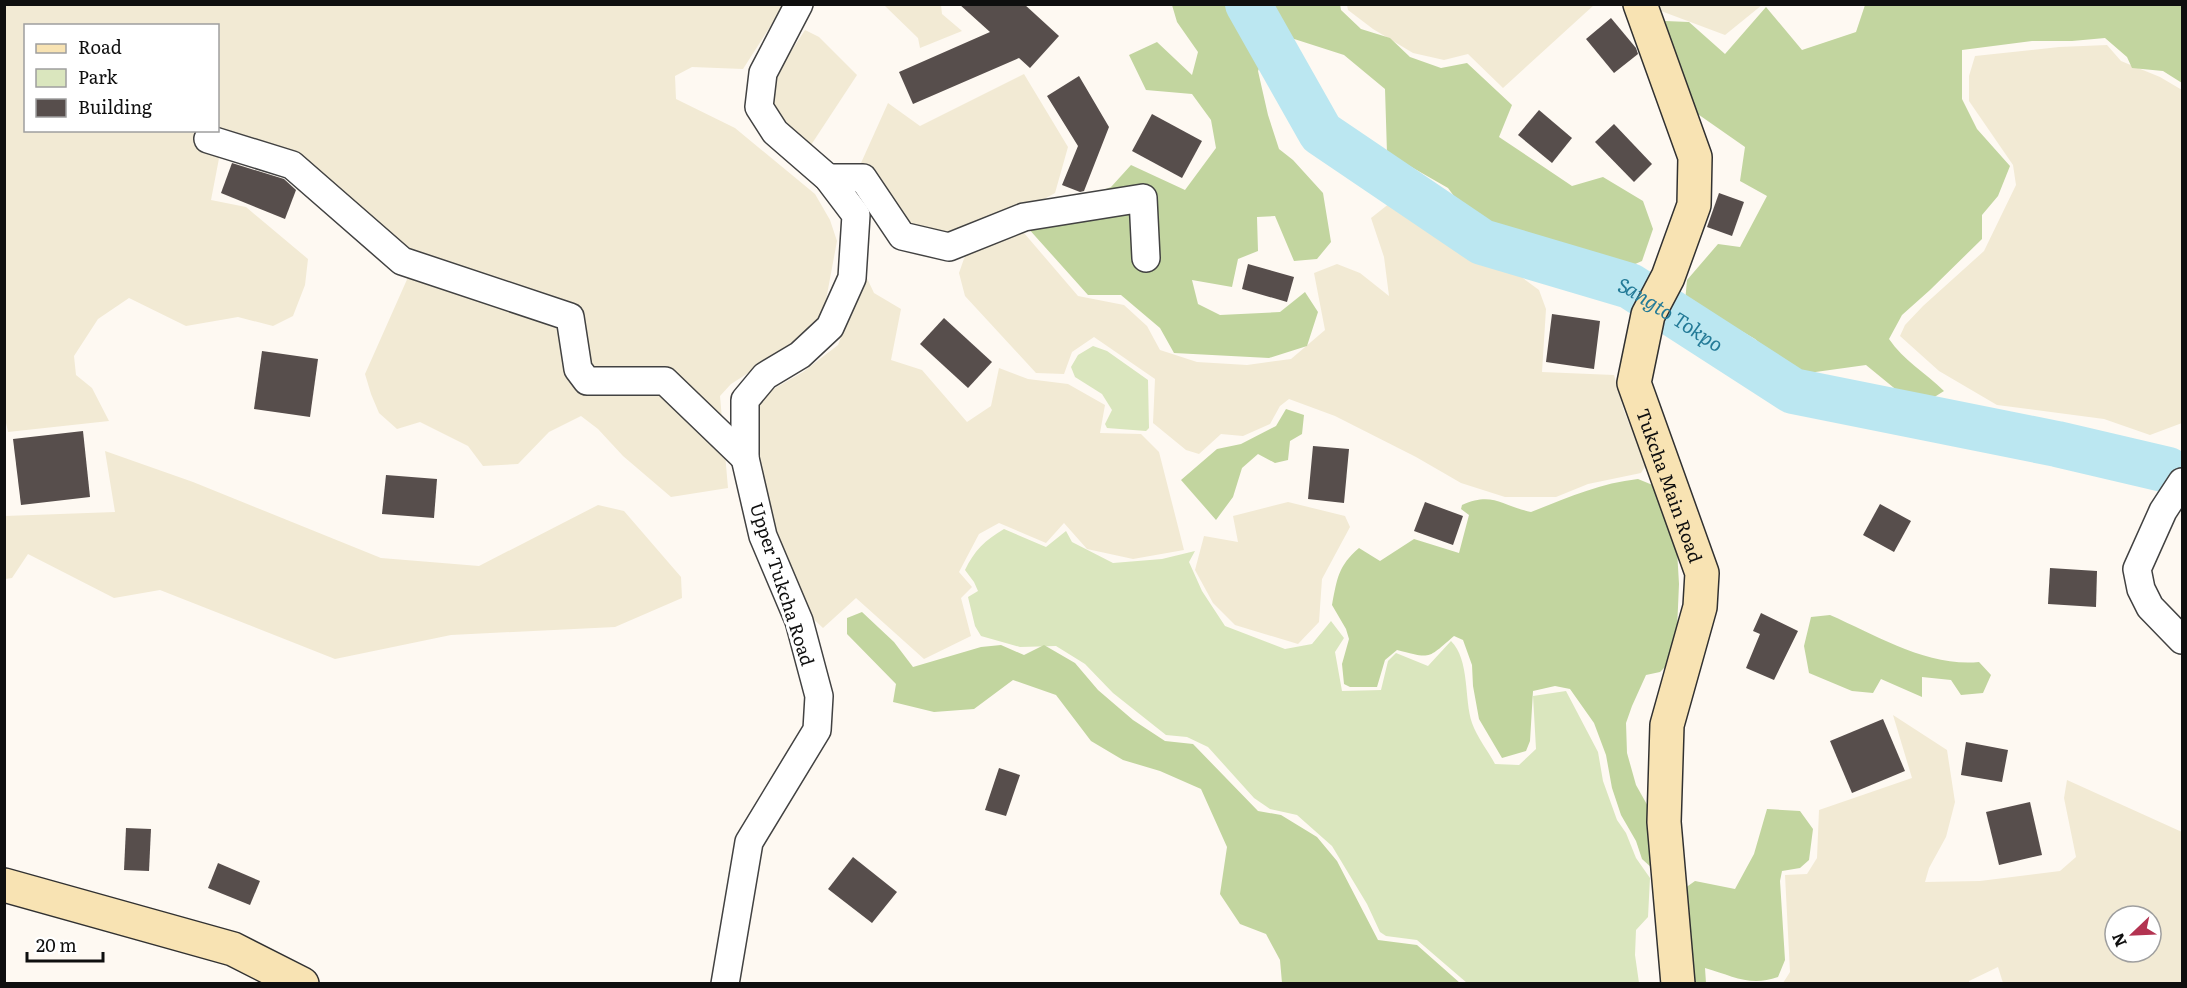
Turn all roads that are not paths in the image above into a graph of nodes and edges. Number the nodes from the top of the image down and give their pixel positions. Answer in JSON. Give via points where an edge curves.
{"nodes":[{"id":1,"x":799,"y":4,"type":"edge"},
{"id":2,"x":1640,"y":4,"type":"edge"},
{"id":3,"x":208,"y":139,"type":"dead end"},
{"id":4,"x":828,"y":178,"type":"junction"},
{"id":5,"x":1146,"y":258,"type":"dead end"},
{"id":6,"x":745,"y":458,"type":"junction"},
{"id":7,"x":2182,"y":482,"type":"edge"},
{"id":8,"x":2182,"y":640,"type":"edge"},
{"id":9,"x":4,"y":885,"type":"edge"},
{"id":10,"x":302,"y":984,"type":"edge"},
{"id":11,"x":725,"y":984,"type":"edge"},
{"id":12,"x":1678,"y":984,"type":"edge"}],
"edges":[{"from":1,"to":4,"type":"street","name":"Upper Tukcha Road","via":[[763,73],[759,107],[775,132]]},
{"from":2,"to":12,"type":"street","name":"Tukcha Main Road","via":[[1695,157],[1694,205],[1668,276],[1648,315],[1634,382],[1702,573],[1700,607],[1667,725],[1664,822]]},
{"from":3,"to":6,"type":"street","via":[[292,165],[402,261],[570,317],[578,369],[587,381],[665,381]]},
{"from":4,"to":5,"type":"street","via":[[863,178],[902,236],[949,246],[1024,217],[1143,198]]},
{"from":4,"to":6,"type":"street","name":"Upper Tukcha Road","via":[[856,215],[852,278],[831,327],[800,355],[765,376],[745,400]]},
{"from":6,"to":11,"type":"street","name":"Upper Tukcha Road","via":[[763,536],[799,621],[819,696],[817,730],[750,842]]},
{"from":7,"to":8,"type":"street","via":[[2163,511],[2137,568],[2150,607]]},
{"from":9,"to":10,"type":"street","via":[[233,949]]}]}
